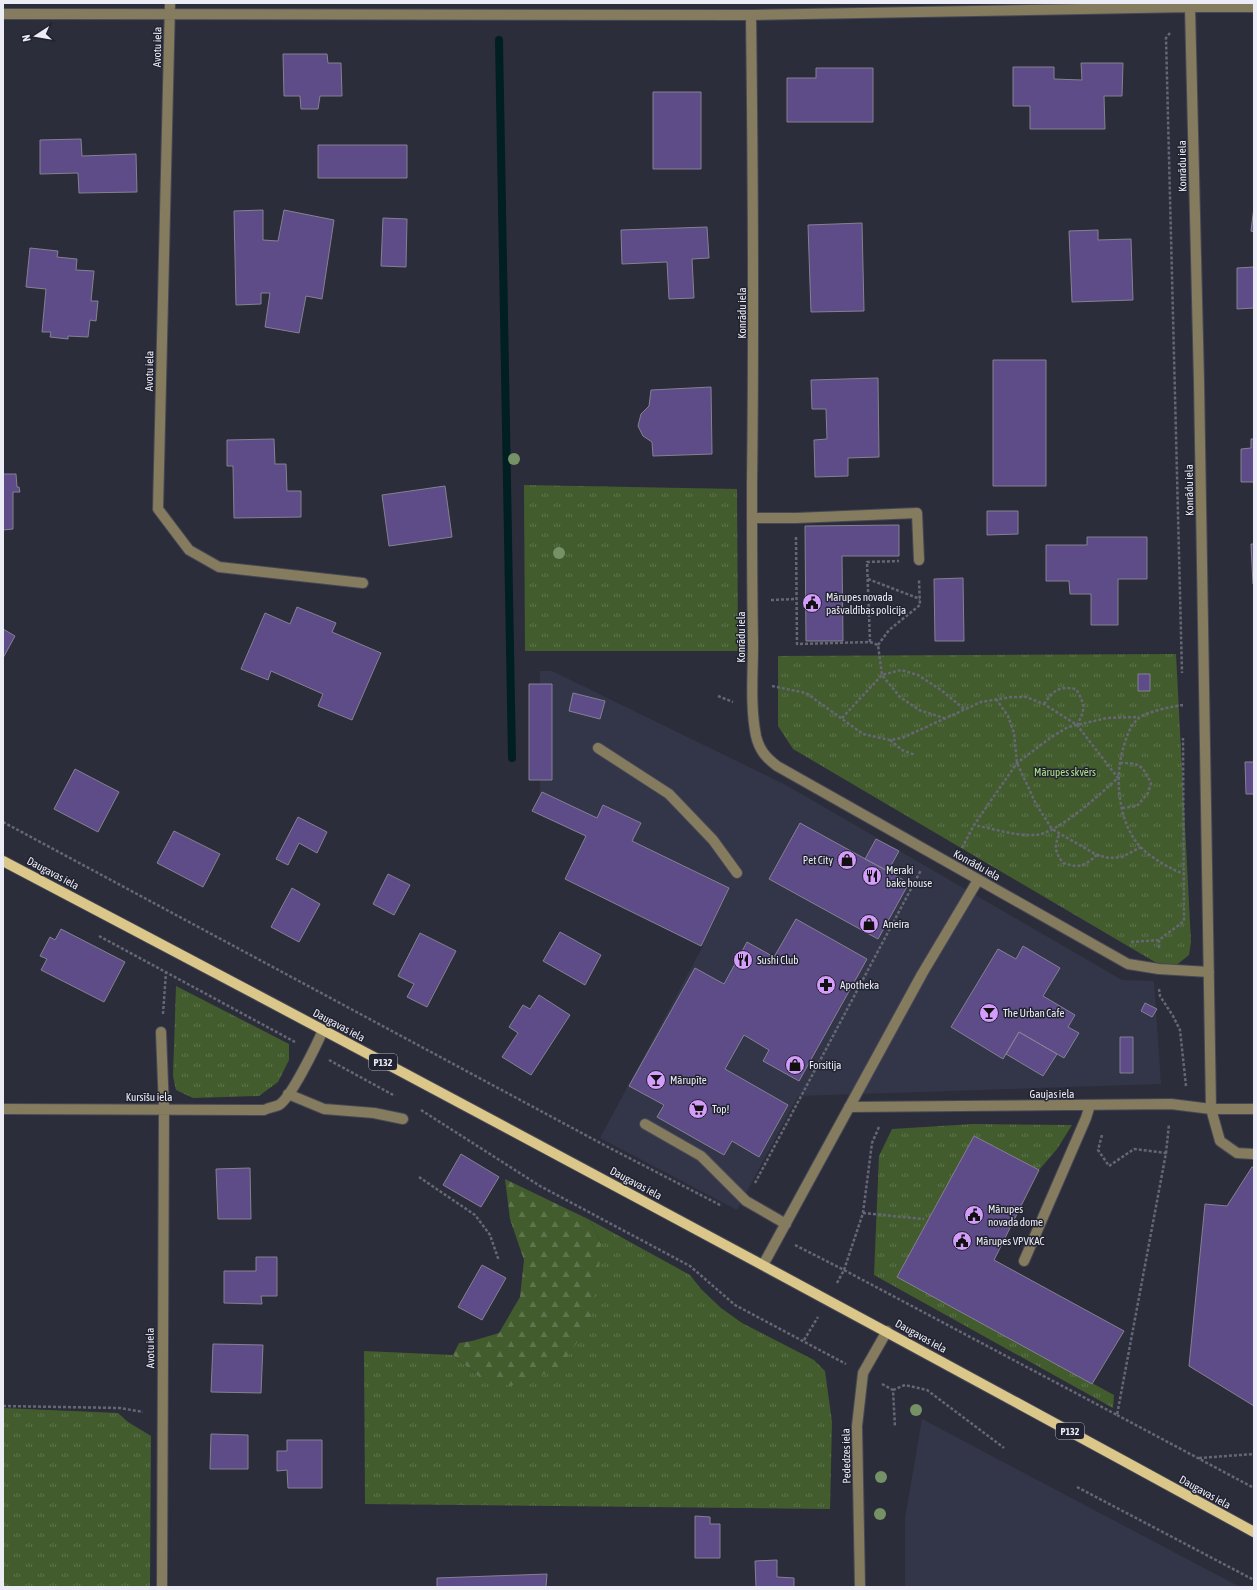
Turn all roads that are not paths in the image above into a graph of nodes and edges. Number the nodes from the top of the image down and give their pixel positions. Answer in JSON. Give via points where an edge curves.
{"nodes":[{"id":1,"x":170,"y":3,"type":"edge"},
{"id":2,"x":1190,"y":7,"type":"junction"},
{"id":3,"x":1254,"y":7,"type":"edge"},
{"id":4,"x":3,"y":14,"type":"edge"},
{"id":5,"x":170,"y":14,"type":"junction"},
{"id":6,"x":751,"y":15,"type":"junction"},
{"id":7,"x":752,"y":518,"type":"junction"},
{"id":8,"x":919,"y":560,"type":"road end"},
{"id":9,"x":363,"y":583,"type":"dead end"},
{"id":10,"x":598,"y":748,"type":"dead end"},
{"id":11,"x":3,"y":861,"type":"edge"},
{"id":12,"x":737,"y":873,"type":"dead end"},
{"id":13,"x":978,"y":880,"type":"junction"},
{"id":14,"x":1210,"y":972,"type":"junction"},
{"id":15,"x":323,"y":1030,"type":"junction"},
{"id":16,"x":161,"y":1032,"type":"road end"},
{"id":17,"x":288,"y":1094,"type":"junction"},
{"id":18,"x":1090,"y":1106,"type":"junction"},
{"id":19,"x":849,"y":1107,"type":"junction"},
{"id":20,"x":3,"y":1109,"type":"edge"},
{"id":21,"x":164,"y":1109,"type":"junction"},
{"id":22,"x":1211,"y":1109,"type":"junction"},
{"id":23,"x":1254,"y":1109,"type":"edge"},
{"id":24,"x":403,"y":1119,"type":"dead end"},
{"id":25,"x":645,"y":1124,"type":"dead end"},
{"id":26,"x":1254,"y":1154,"type":"edge"},
{"id":27,"x":786,"y":1224,"type":"junction"},
{"id":28,"x":1024,"y":1261,"type":"dead end"},
{"id":29,"x":763,"y":1265,"type":"junction"},
{"id":30,"x":887,"y":1331,"type":"junction"},
{"id":31,"x":1254,"y":1532,"type":"edge"},
{"id":32,"x":162,"y":1587,"type":"edge"},
{"id":33,"x":860,"y":1587,"type":"edge"}],
"edges":[{"from":1,"to":5,"type":"street","name":"Avotu iela"},
{"from":2,"to":3,"type":"street"},
{"from":2,"to":6,"type":"street"},
{"from":2,"to":14,"type":"street","name":"Konrādu iela"},
{"from":4,"to":5,"type":"street"},
{"from":5,"to":6,"type":"street"},
{"from":5,"to":9,"type":"street","name":"Avotu iela","via":[[158,509],[189,550],[219,566]]},
{"from":6,"to":7,"type":"street","name":"Konrādu iela","via":[[754,289]]},
{"from":7,"to":8,"type":"street","via":[[918,513]]},
{"from":7,"to":13,"type":"street","name":"Konrādu iela","via":[[754,718],[760,749],[777,766]]},
{"from":10,"to":12,"type":"street","via":[[669,794],[713,840]]},
{"from":11,"to":15,"type":"main road","name":"Daugavas iela","number":"P132"},
{"from":13,"to":14,"type":"street","name":"Konrādu iela","via":[[1128,964]]},
{"from":13,"to":19,"type":"street","via":[[922,974]]},
{"from":14,"to":22,"type":"street","name":"Konrādu iela"},
{"from":15,"to":17,"type":"street","name":"Kursīšu iela"},
{"from":15,"to":29,"type":"main road","name":"Daugavas iela","number":"P132"},
{"from":16,"to":21,"type":"street","name":"Avotu iela"},
{"from":17,"to":21,"type":"street","name":"Kursīšu iela","via":[[280,1104],[264,1110]]},
{"from":17,"to":24,"type":"street","via":[[324,1109],[374,1113]]},
{"from":18,"to":19,"type":"street","name":"Gaujas iela"},
{"from":18,"to":22,"type":"street","name":"Gaujas iela","via":[[1171,1104]]},
{"from":18,"to":28,"type":"street"},
{"from":19,"to":27,"type":"street"},
{"from":20,"to":21,"type":"street","name":"Kursīšu iela"},
{"from":21,"to":32,"type":"street","name":"Avotu iela"},
{"from":22,"to":23,"type":"street","name":"Gaujas iela"},
{"from":22,"to":26,"type":"street","name":"Konrādu iela","via":[[1220,1141],[1237,1153]]},
{"from":25,"to":27,"type":"street","via":[[701,1156],[746,1201]]},
{"from":27,"to":29,"type":"street"},
{"from":29,"to":30,"type":"main road","name":"Daugavas iela","number":"P132"},
{"from":30,"to":31,"type":"main road","name":"Daugavas iela","number":"P132"},
{"from":30,"to":33,"type":"street","name":"Pededzes iela","via":[[863,1373],[857,1426]]}]}
